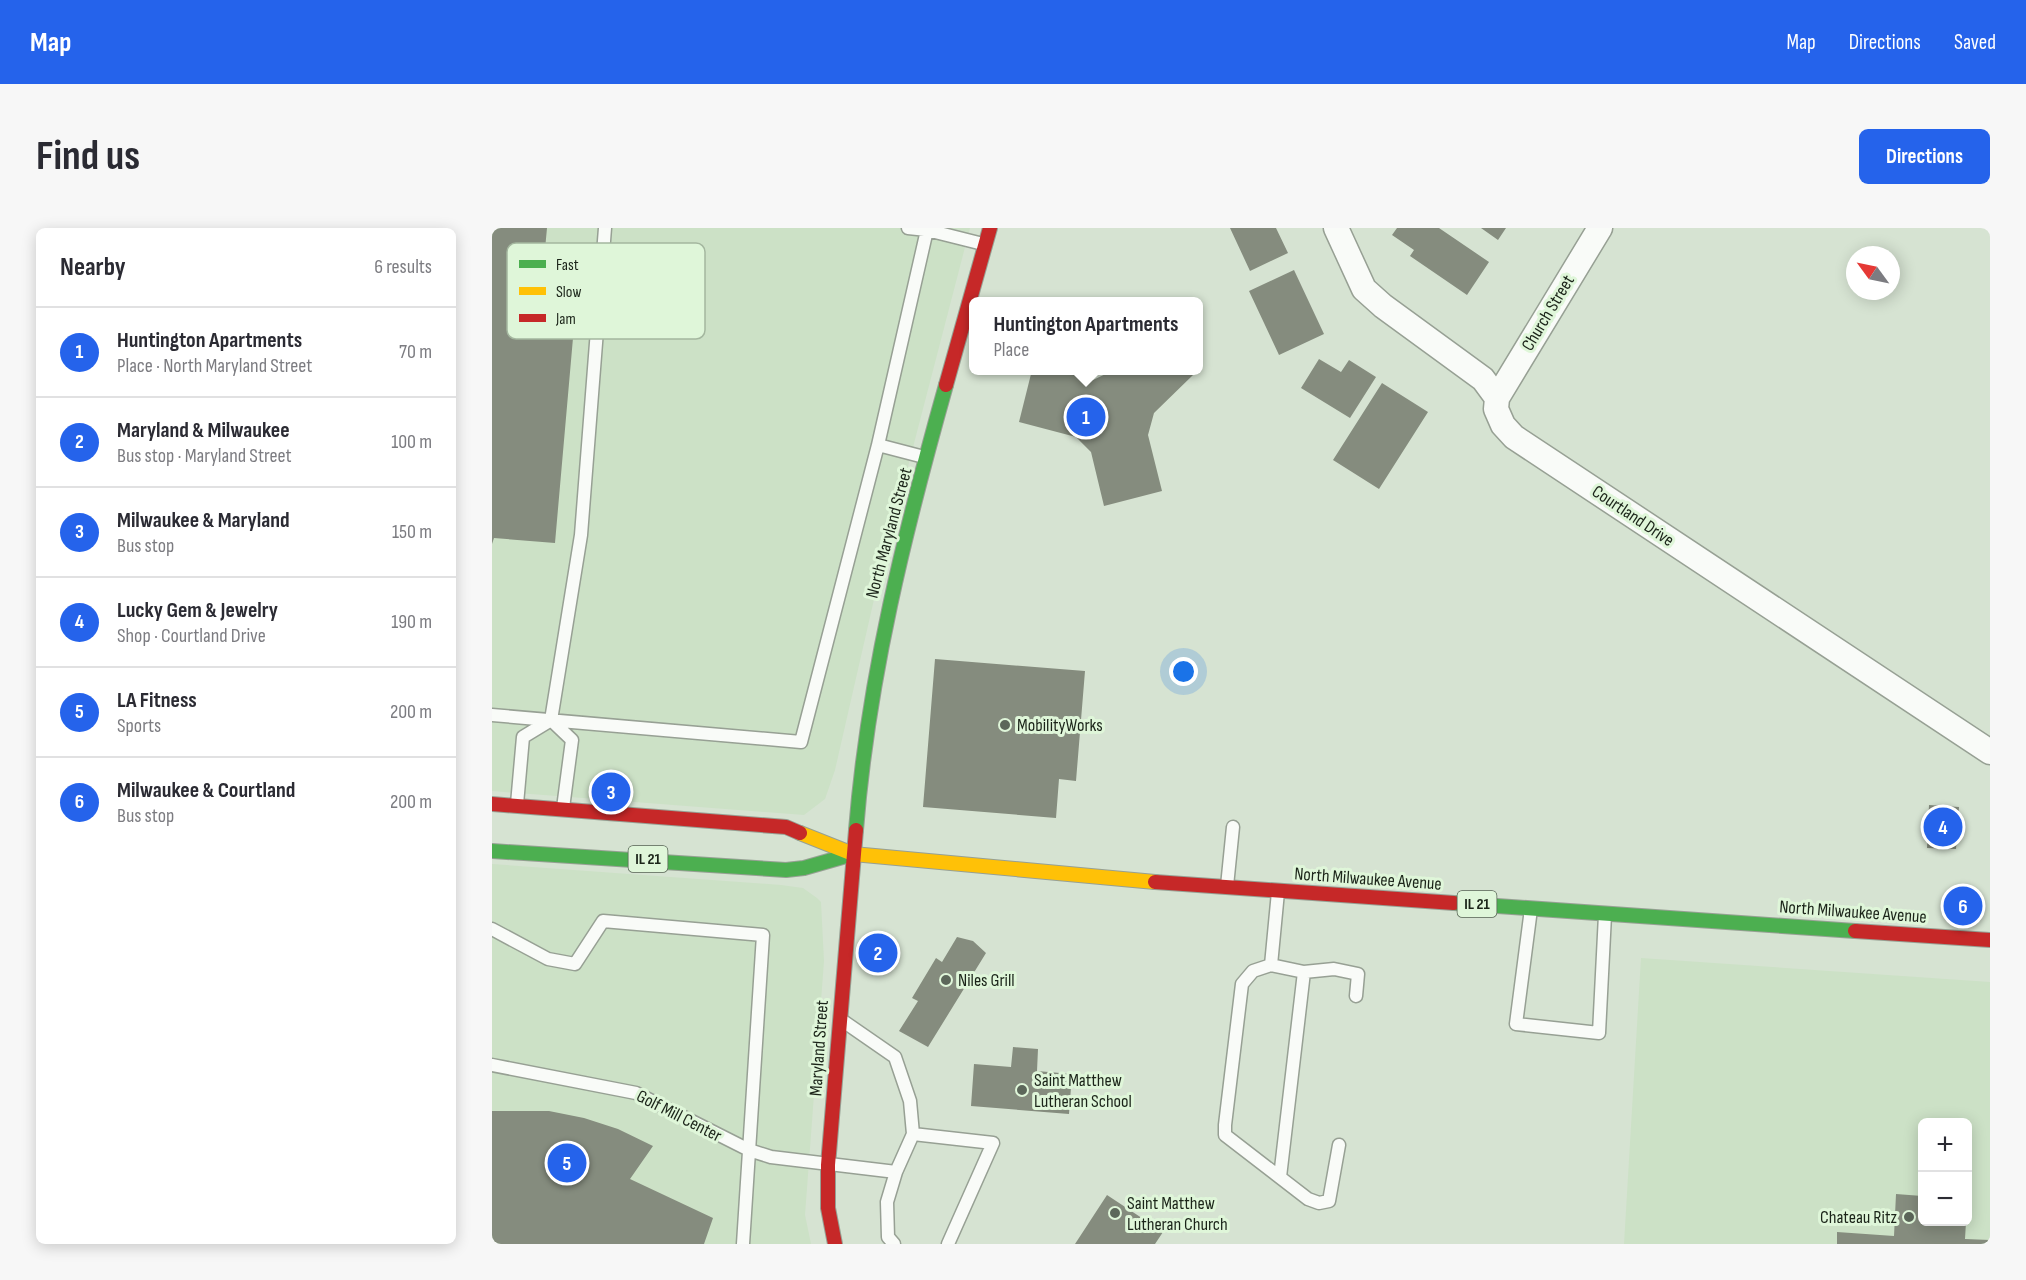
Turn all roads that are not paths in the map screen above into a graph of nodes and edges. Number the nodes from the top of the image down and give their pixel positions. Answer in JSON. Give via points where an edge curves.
{"nodes":[{"id":1,"x":605,"y":228,"type":"edge"},
{"id":2,"x":908,"y":228,"type":"edge"},
{"id":3,"x":990,"y":228,"type":"edge"},
{"id":4,"x":1335,"y":228,"type":"edge"},
{"id":5,"x":1600,"y":228,"type":"edge"},
{"id":6,"x":927,"y":230,"type":"edge"},
{"id":7,"x":604,"y":243,"type":"edge"},
{"id":8,"x":985,"y":245,"type":"junction"},
{"id":9,"x":971,"y":297,"type":"edge"},
{"id":10,"x":969,"y":304,"type":"edge"},
{"id":11,"x":596,"y":339,"type":"edge"},
{"id":12,"x":1497,"y":398,"type":"junction"},
{"id":13,"x":878,"y":445,"type":"junction"},
{"id":14,"x":927,"y":458,"type":"junction"},
{"id":15,"x":492,"y":715,"type":"edge"},
{"id":16,"x":551,"y":720,"type":"junction"},
{"id":17,"x":1988,"y":747,"type":"edge"},
{"id":18,"x":492,"y":804,"type":"edge"},
{"id":19,"x":517,"y":806,"type":"junction"},
{"id":20,"x":563,"y":809,"type":"junction"},
{"id":21,"x":1233,"y":827,"type":"dead end"},
{"id":22,"x":492,"y":851,"type":"edge"},
{"id":23,"x":853,"y":854,"type":"junction"},
{"id":24,"x":1227,"y":887,"type":"junction"},
{"id":25,"x":1278,"y":890,"type":"junction"},
{"id":26,"x":1531,"y":908,"type":"junction"},
{"id":27,"x":1605,"y":913,"type":"junction"},
{"id":28,"x":492,"y":929,"type":"edge"},
{"id":29,"x":1990,"y":939,"type":"edge"},
{"id":30,"x":1271,"y":965,"type":"junction"},
{"id":31,"x":1304,"y":972,"type":"junction"},
{"id":32,"x":1356,"y":996,"type":"dead end"},
{"id":33,"x":840,"y":1019,"type":"junction"},
{"id":34,"x":492,"y":1065,"type":"edge"},
{"id":35,"x":913,"y":1134,"type":"junction"},
{"id":36,"x":1339,"y":1145,"type":"dead end"},
{"id":37,"x":749,"y":1150,"type":"junction"},
{"id":38,"x":828,"y":1165,"type":"junction"},
{"id":39,"x":897,"y":1172,"type":"junction"},
{"id":40,"x":1280,"y":1177,"type":"junction"},
{"id":41,"x":742,"y":1244,"type":"edge"},
{"id":42,"x":835,"y":1244,"type":"edge"},
{"id":43,"x":894,"y":1244,"type":"edge"},
{"id":44,"x":948,"y":1244,"type":"edge"}],
"edges":[{"from":1,"to":7,"type":"lane"},
{"from":2,"to":6,"type":"lane"},
{"from":3,"to":8,"type":"main road","name":"North Maryland Street"},
{"from":4,"to":12,"type":"street","name":"Courtland Drive","via":[[1364,289],[1484,379]]},
{"from":5,"to":12,"type":"street","name":"Church Street"},
{"from":6,"to":8,"type":"lane"},
{"from":6,"to":13,"type":"lane"},
{"from":8,"to":9,"type":"main road","name":"North Maryland Street"},
{"from":10,"to":14,"type":"main road","name":"North Maryland Street"},
{"from":11,"to":16,"type":"lane","via":[[581,535]]},
{"from":12,"to":17,"type":"street","name":"Courtland Drive","via":[[1496,409],[1514,437]]},
{"from":13,"to":14,"type":"lane"},
{"from":13,"to":16,"type":"lane","via":[[801,742]]},
{"from":14,"to":23,"type":"main road","name":"North Maryland Street","via":[[880,643],[861,754]]},
{"from":15,"to":16,"type":"lane"},
{"from":16,"to":19,"type":"lane","via":[[523,736]]},
{"from":16,"to":20,"type":"lane","via":[[572,740]]},
{"from":18,"to":19,"type":"main road","name":"North Milwaukee Avenue","number":"IL 21"},
{"from":19,"to":20,"type":"main road","name":"North Milwaukee Avenue","number":"IL 21"},
{"from":20,"to":23,"type":"main road","name":"North Milwaukee Avenue","number":"IL 21","via":[[786,826]]},
{"from":21,"to":24,"type":"lane"},
{"from":22,"to":23,"type":"main road","name":"North Milwaukee Avenue","number":"IL 21","via":[[786,870]]},
{"from":23,"to":24,"type":"main road","name":"North Milwaukee Avenue","number":"IL 21"},
{"from":23,"to":33,"type":"main road","name":"Maryland Street"},
{"from":24,"to":25,"type":"main road","name":"North Milwaukee Avenue","number":"IL 21"},
{"from":25,"to":26,"type":"main road","name":"North Milwaukee Avenue","number":"IL 21"},
{"from":25,"to":30,"type":"lane"},
{"from":26,"to":27,"type":"main road","name":"North Milwaukee Avenue","number":"IL 21"},
{"from":26,"to":27,"type":"lane","via":[[1516,1024],[1599,1033]]},
{"from":27,"to":29,"type":"main road","name":"North Milwaukee Avenue","number":"IL 21"},
{"from":28,"to":37,"type":"lane","via":[[548,959],[575,964],[603,921],[763,935]]},
{"from":30,"to":31,"type":"lane"},
{"from":30,"to":40,"type":"lane","via":[[1252,971],[1242,984],[1225,1135]]},
{"from":31,"to":32,"type":"lane","via":[[1350,970],[1358,974]]},
{"from":31,"to":40,"type":"lane"},
{"from":33,"to":35,"type":"lane","via":[[895,1057],[910,1101]]},
{"from":33,"to":38,"type":"main road","name":"Maryland Street"},
{"from":34,"to":37,"type":"lane","name":"Golf Mill Center","via":[[636,1093]]},
{"from":35,"to":39,"type":"lane"},
{"from":35,"to":44,"type":"lane","via":[[993,1143]]},
{"from":36,"to":40,"type":"lane","via":[[1326,1203],[1308,1199]]},
{"from":37,"to":38,"type":"lane","name":"Golf Mill Center"},
{"from":37,"to":41,"type":"lane"},
{"from":38,"to":39,"type":"lane","name":"Golf Mill Center"},
{"from":38,"to":42,"type":"main road","name":"Maryland Street","via":[[828,1208]]},
{"from":39,"to":43,"type":"lane","via":[[887,1202],[888,1237]]}]}
